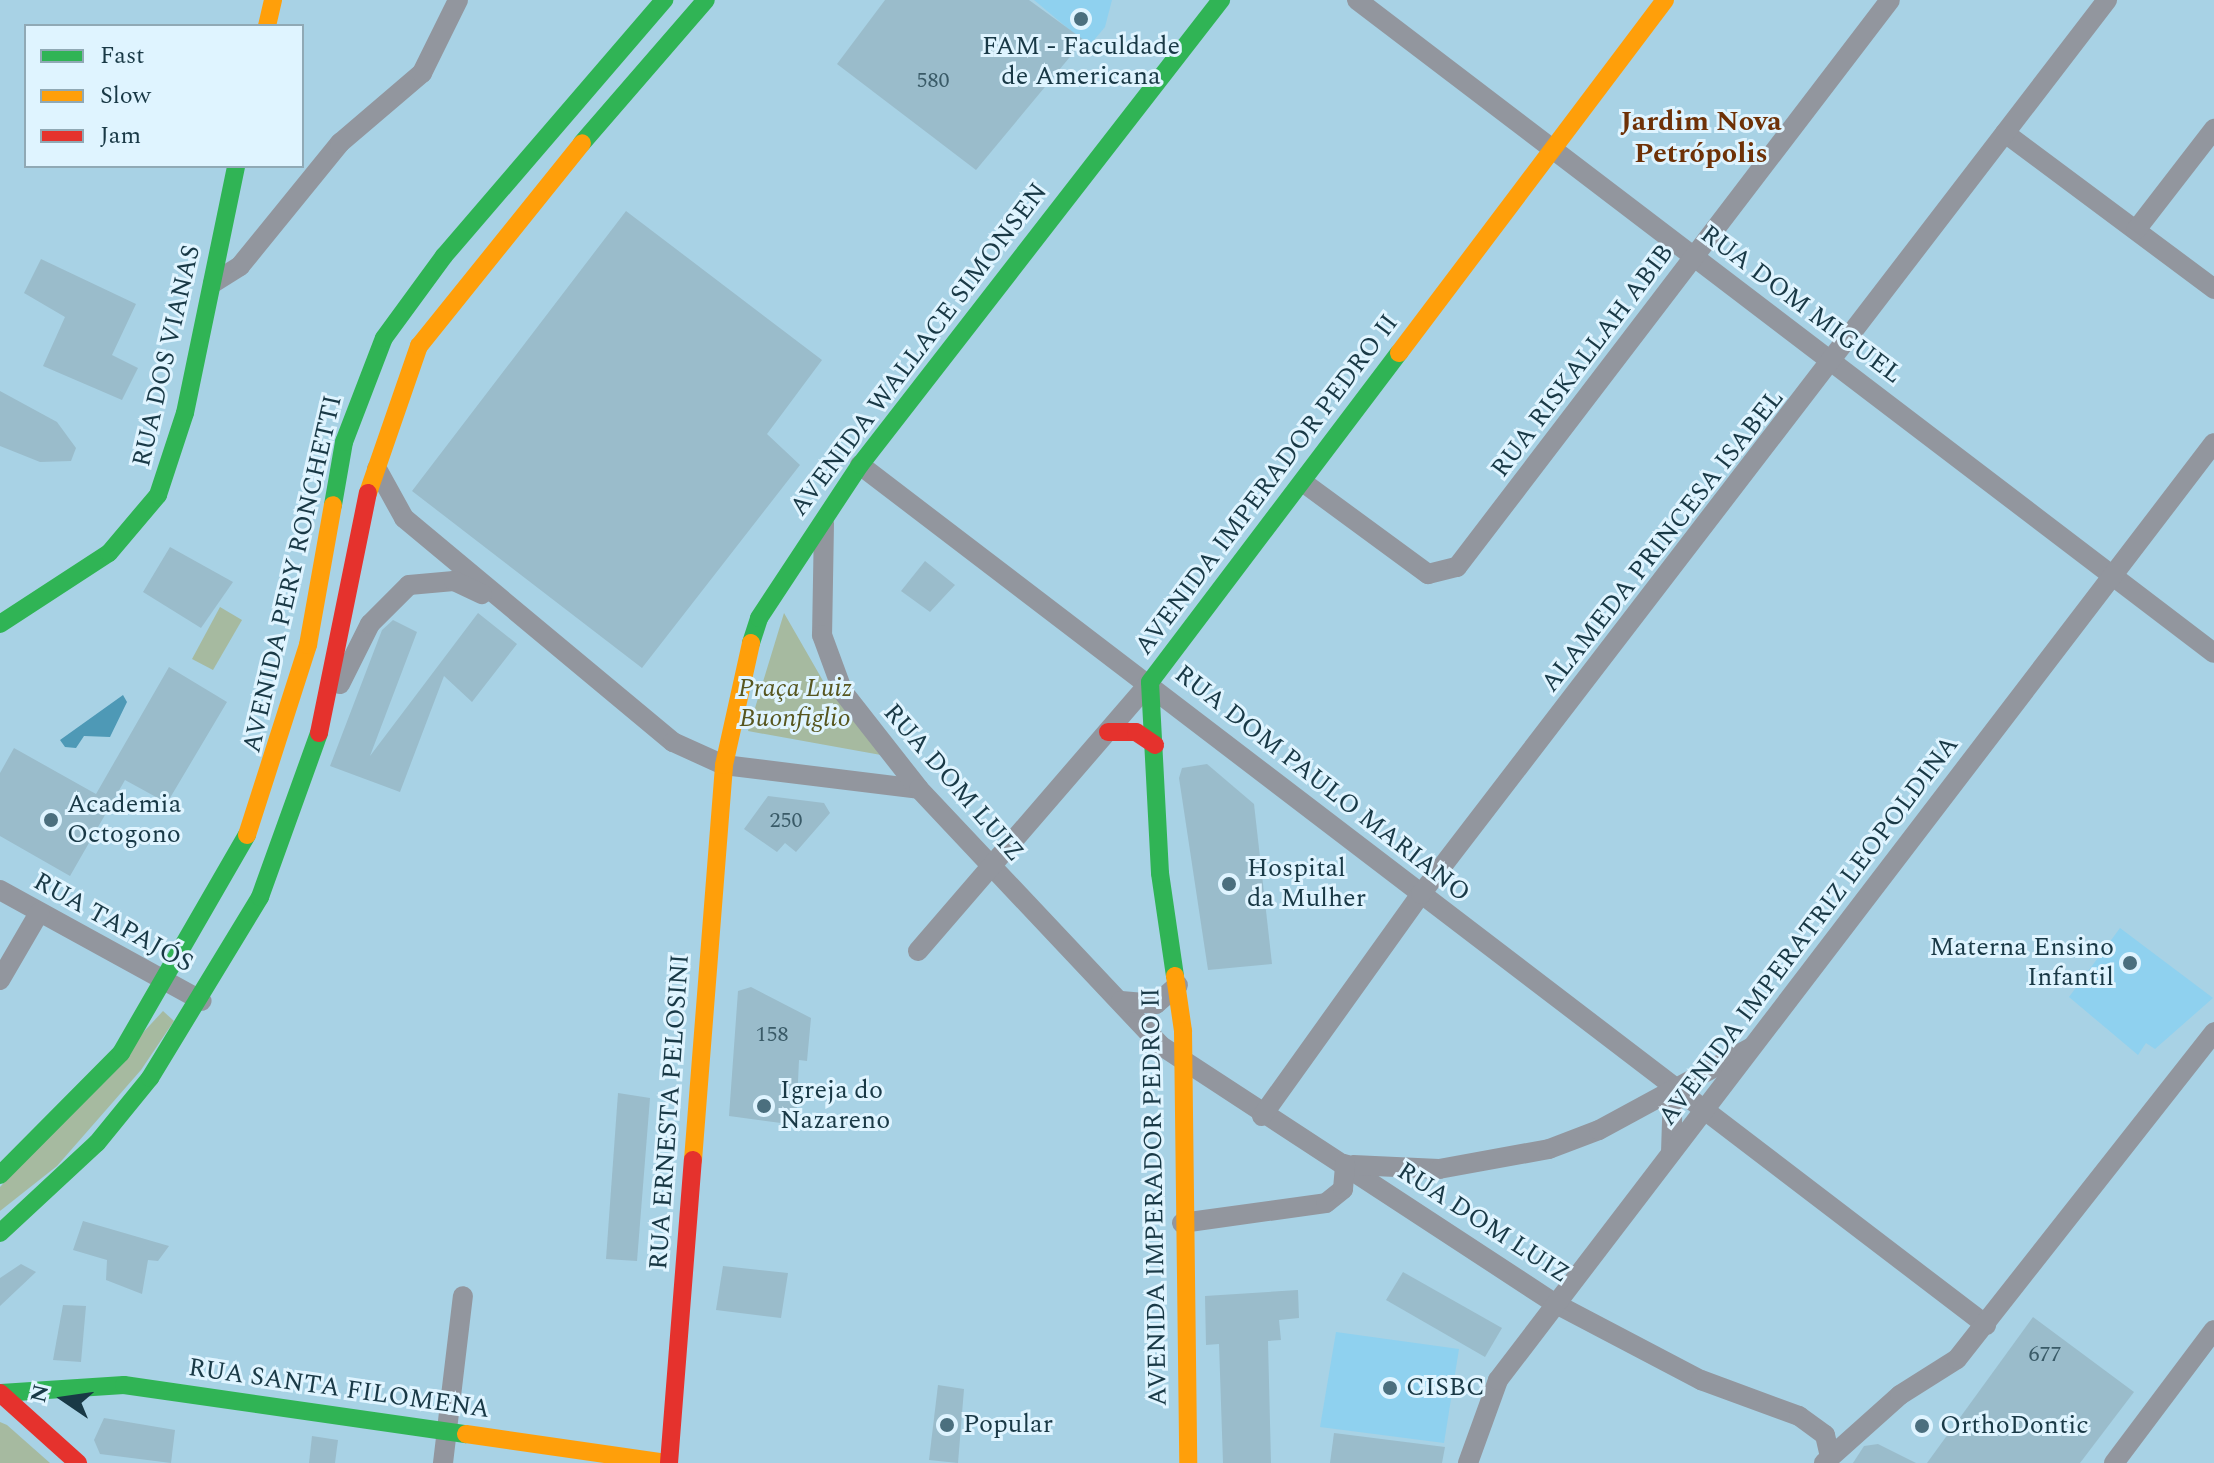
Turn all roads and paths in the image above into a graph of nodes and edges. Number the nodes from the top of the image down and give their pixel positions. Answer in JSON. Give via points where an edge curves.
{"nodes":[{"id":1,"x":273,"y":0,"type":"edge"},
{"id":2,"x":458,"y":0,"type":"edge"},
{"id":3,"x":664,"y":0,"type":"edge"},
{"id":4,"x":706,"y":0,"type":"edge"},
{"id":5,"x":1221,"y":0,"type":"edge"},
{"id":6,"x":1357,"y":0,"type":"edge"},
{"id":7,"x":1665,"y":0,"type":"edge"},
{"id":8,"x":1890,"y":0,"type":"edge"},
{"id":9,"x":2107,"y":0,"type":"edge"},
{"id":10,"x":267,"y":24,"type":"edge"},
{"id":11,"x":2214,"y":129,"type":"edge"},
{"id":12,"x":2005,"y":133,"type":"junction"},
{"id":13,"x":1552,"y":147,"type":"junction"},
{"id":14,"x":236,"y":168,"type":"edge"},
{"id":15,"x":2136,"y":230,"type":"junction"},
{"id":16,"x":1695,"y":257,"type":"junction"},
{"id":17,"x":213,"y":283,"type":"junction"},
{"id":18,"x":2214,"y":289,"type":"edge"},
{"id":19,"x":1834,"y":363,"type":"junction"},
{"id":20,"x":2214,"y":443,"type":"edge"},
{"id":21,"x":375,"y":460,"type":"junction"},
{"id":22,"x":860,"y":465,"type":"junction"},
{"id":23,"x":1304,"y":483,"type":"junction"},
{"id":24,"x":824,"y":514,"type":"junction"},
{"id":25,"x":2113,"y":575,"type":"junction"},
{"id":26,"x":503,"y":605,"type":"junction"},
{"id":27,"x":0,"y":624,"type":"edge"},
{"id":28,"x":2214,"y":653,"type":"edge"},
{"id":29,"x":1150,"y":682,"type":"junction"},
{"id":30,"x":1108,"y":732,"type":"junction"},
{"id":31,"x":318,"y":736,"type":"junction"},
{"id":32,"x":1155,"y":745,"type":"junction"},
{"id":33,"x":724,"y":765,"type":"junction"},
{"id":34,"x":919,"y":789,"type":"junction"},
{"id":35,"x":990,"y":867,"type":"junction"},
{"id":36,"x":0,"y":890,"type":"edge"},
{"id":37,"x":1421,"y":894,"type":"junction"},
{"id":38,"x":39,"y":913,"type":"junction"},
{"id":39,"x":918,"y":951,"type":"dead end"},
{"id":40,"x":0,"y":980,"type":"edge"},
{"id":41,"x":166,"y":982,"type":"junction"},
{"id":42,"x":1178,"y":985,"type":"junction"},
{"id":43,"x":202,"y":1001,"type":"junction"},
{"id":44,"x":1121,"y":1001,"type":"junction"},
{"id":45,"x":2214,"y":1032,"type":"edge"},
{"id":46,"x":1764,"y":1038,"type":"junction"},
{"id":47,"x":1183,"y":1066,"type":"junction"},
{"id":48,"x":1673,"y":1090,"type":"junction"},
{"id":49,"x":1704,"y":1115,"type":"junction"},
{"id":50,"x":1262,"y":1116,"type":"junction"},
{"id":51,"x":1671,"y":1153,"type":"junction"},
{"id":52,"x":1345,"y":1164,"type":"junction"},
{"id":53,"x":0,"y":1175,"type":"edge"},
{"id":54,"x":1182,"y":1223,"type":"junction"},
{"id":55,"x":0,"y":1233,"type":"edge"},
{"id":56,"x":463,"y":1296,"type":"dead end"},
{"id":57,"x":1556,"y":1304,"type":"junction"},
{"id":58,"x":1986,"y":1325,"type":"junction"},
{"id":59,"x":2214,"y":1330,"type":"edge"},
{"id":60,"x":1,"y":1393,"type":"edge"},
{"id":61,"x":447,"y":1430,"type":"junction"},
{"id":62,"x":1827,"y":1459,"type":"edge"},
{"id":63,"x":78,"y":1463,"type":"edge"},
{"id":64,"x":443,"y":1463,"type":"edge"},
{"id":65,"x":669,"y":1463,"type":"edge"},
{"id":66,"x":1188,"y":1463,"type":"edge"},
{"id":67,"x":1468,"y":1463,"type":"edge"},
{"id":68,"x":2114,"y":1463,"type":"edge"}],
"edges":[{"from":1,"to":10,"type":"street"},
{"from":2,"to":17,"type":"street","via":[[433,58],[325,159],[240,266]]},
{"from":3,"to":41,"type":"street","name":"AVENIDA PERY RONCHETTI","via":[[444,256],[384,338],[344,442],[308,645],[271,784]]},
{"from":4,"to":21,"type":"street","name":"AVENIDA PERY RONCHETTI","via":[[440,313],[393,396]]},
{"from":5,"to":22,"type":"street","name":"AVENIDA WALLACE SIMONSEN"},
{"from":6,"to":13,"type":"street","name":"RUA DOM MIGUEL"},
{"from":7,"to":13,"type":"street","name":"AVENIDA IMPERADOR PEDRO II"},
{"from":8,"to":16,"type":"street","name":"RUA RISKALLAH ABIB"},
{"from":9,"to":12,"type":"street","name":"ALAMEDA PRINCESA ISABEL"},
{"from":11,"to":15,"type":"street"},
{"from":12,"to":15,"type":"street"},
{"from":12,"to":19,"type":"street","name":"ALAMEDA PRINCESA ISABEL"},
{"from":13,"to":16,"type":"street","name":"RUA DOM MIGUEL"},
{"from":13,"to":23,"type":"street","name":"AVENIDA IMPERADOR PEDRO II"},
{"from":14,"to":17,"type":"street","name":"RUA DOS VIANAS"},
{"from":15,"to":18,"type":"street"},
{"from":16,"to":19,"type":"street","name":"RUA DOM MIGUEL"},
{"from":16,"to":23,"type":"street","name":"RUA RISKALLAH ABIB","via":[[1457,567],[1428,574]]},
{"from":17,"to":27,"type":"street","name":"RUA DOS VIANAS","via":[[176,451],[158,495],[109,553]]},
{"from":19,"to":25,"type":"street","name":"RUA DOM MIGUEL"},
{"from":19,"to":37,"type":"street","name":"ALAMEDA PRINCESA ISABEL"},
{"from":20,"to":25,"type":"street","name":"AVENIDA IMPERATRIZ LEOPOLDINA"},
{"from":21,"to":26,"type":"street","via":[[391,505]]},
{"from":21,"to":31,"type":"street","name":"AVENIDA PERY RONCHETTI"},
{"from":22,"to":24,"type":"street","name":"AVENIDA WALLACE SIMONSEN"},
{"from":22,"to":29,"type":"street","name":"RUA DOM PAULO MARIANO"},
{"from":23,"to":29,"type":"street","name":"AVENIDA IMPERADOR PEDRO II"},
{"from":24,"to":33,"type":"street","name":"AVENIDA WALLACE SIMONSEN","via":[[759,618],[731,708]]},
{"from":24,"to":34,"type":"street","name":"RUA DOM LUIZ","via":[[819,613],[828,661],[843,692]]},
{"from":25,"to":28,"type":"street","name":"RUA DOM MIGUEL"},
{"from":25,"to":46,"type":"street","name":"AVENIDA IMPERATRIZ LEOPOLDINA"},
{"from":26,"to":31,"type":"street","via":[[454,581],[409,585],[370,624]]},
{"from":26,"to":33,"type":"street","via":[[642,720]]},
{"from":29,"to":30,"type":"street"},
{"from":29,"to":32,"type":"street","name":"AVENIDA IMPERADOR PEDRO II"},
{"from":29,"to":37,"type":"street","name":"RUA DOM PAULO MARIANO"},
{"from":30,"to":32,"type":"street","via":[[1136,732]]},
{"from":30,"to":35,"type":"street"},
{"from":31,"to":43,"type":"street","name":"AVENIDA PERY RONCHETTI","via":[[260,897]]},
{"from":32,"to":42,"type":"street","name":"AVENIDA IMPERADOR PEDRO II","via":[[1160,873]]},
{"from":33,"to":34,"type":"street"},
{"from":33,"to":65,"type":"street","name":"RUA ERNESTA PELOSINI"},
{"from":34,"to":35,"type":"street","name":"RUA DOM LUIZ"},
{"from":35,"to":39,"type":"street"},
{"from":35,"to":44,"type":"street","name":"RUA DOM LUIZ"},
{"from":36,"to":38,"type":"street","name":"RUA TAPAJÓS"},
{"from":37,"to":48,"type":"street","name":"RUA DOM PAULO MARIANO"},
{"from":37,"to":50,"type":"street","name":"ALAMEDA PRINCESA ISABEL"},
{"from":38,"to":40,"type":"street"},
{"from":38,"to":41,"type":"street","name":"RUA TAPAJÓS"},
{"from":41,"to":43,"type":"street","name":"RUA TAPAJÓS"},
{"from":41,"to":53,"type":"street","name":"AVENIDA PERY RONCHETTI","via":[[108,1070]]},
{"from":42,"to":44,"type":"street","via":[[1156,1004]]},
{"from":42,"to":47,"type":"street","name":"AVENIDA IMPERADOR PEDRO II"},
{"from":43,"to":55,"type":"street","name":"AVENIDA PERY RONCHETTI","via":[[120,1118]]},
{"from":44,"to":47,"type":"street","name":"RUA DOM LUIZ"},
{"from":45,"to":58,"type":"street"},
{"from":46,"to":48,"type":"street"},
{"from":46,"to":49,"type":"street","name":"AVENIDA IMPERATRIZ LEOPOLDINA"},
{"from":47,"to":50,"type":"street","name":"RUA DOM LUIZ"},
{"from":47,"to":54,"type":"street","name":"AVENIDA IMPERADOR PEDRO II"},
{"from":48,"to":49,"type":"street","name":"RUA DOM PAULO MARIANO"},
{"from":48,"to":51,"type":"street"},
{"from":48,"to":52,"type":"street","via":[[1549,1149],[1439,1169]]},
{"from":49,"to":51,"type":"street","name":"AVENIDA IMPERATRIZ LEOPOLDINA"},
{"from":49,"to":58,"type":"street","name":"RUA DOM PAULO MARIANO"},
{"from":50,"to":52,"type":"street","name":"RUA DOM LUIZ"},
{"from":51,"to":57,"type":"street","name":"AVENIDA IMPERATRIZ LEOPOLDINA"},
{"from":52,"to":54,"type":"street","via":[[1343,1189],[1326,1203]]},
{"from":52,"to":57,"type":"street","name":"RUA DOM LUIZ"},
{"from":54,"to":66,"type":"street","name":"AVENIDA IMPERADOR PEDRO II"},
{"from":56,"to":61,"type":"street"},
{"from":57,"to":62,"type":"street","name":"RUA DOM LUIZ","via":[[1701,1380],[1799,1416],[1825,1435]]},
{"from":57,"to":67,"type":"street","name":"AVENIDA IMPERATRIZ LEOPOLDINA","via":[[1489,1395]]},
{"from":58,"to":62,"type":"street","via":[[1957,1359],[1900,1395]]},
{"from":59,"to":68,"type":"street"},
{"from":60,"to":61,"type":"street","name":"RUA SANTA FILOMENA","via":[[124,1385]]},
{"from":60,"to":63,"type":"street"},
{"from":61,"to":64,"type":"street"},
{"from":61,"to":65,"type":"street","name":"RUA SANTA FILOMENA"}]}
